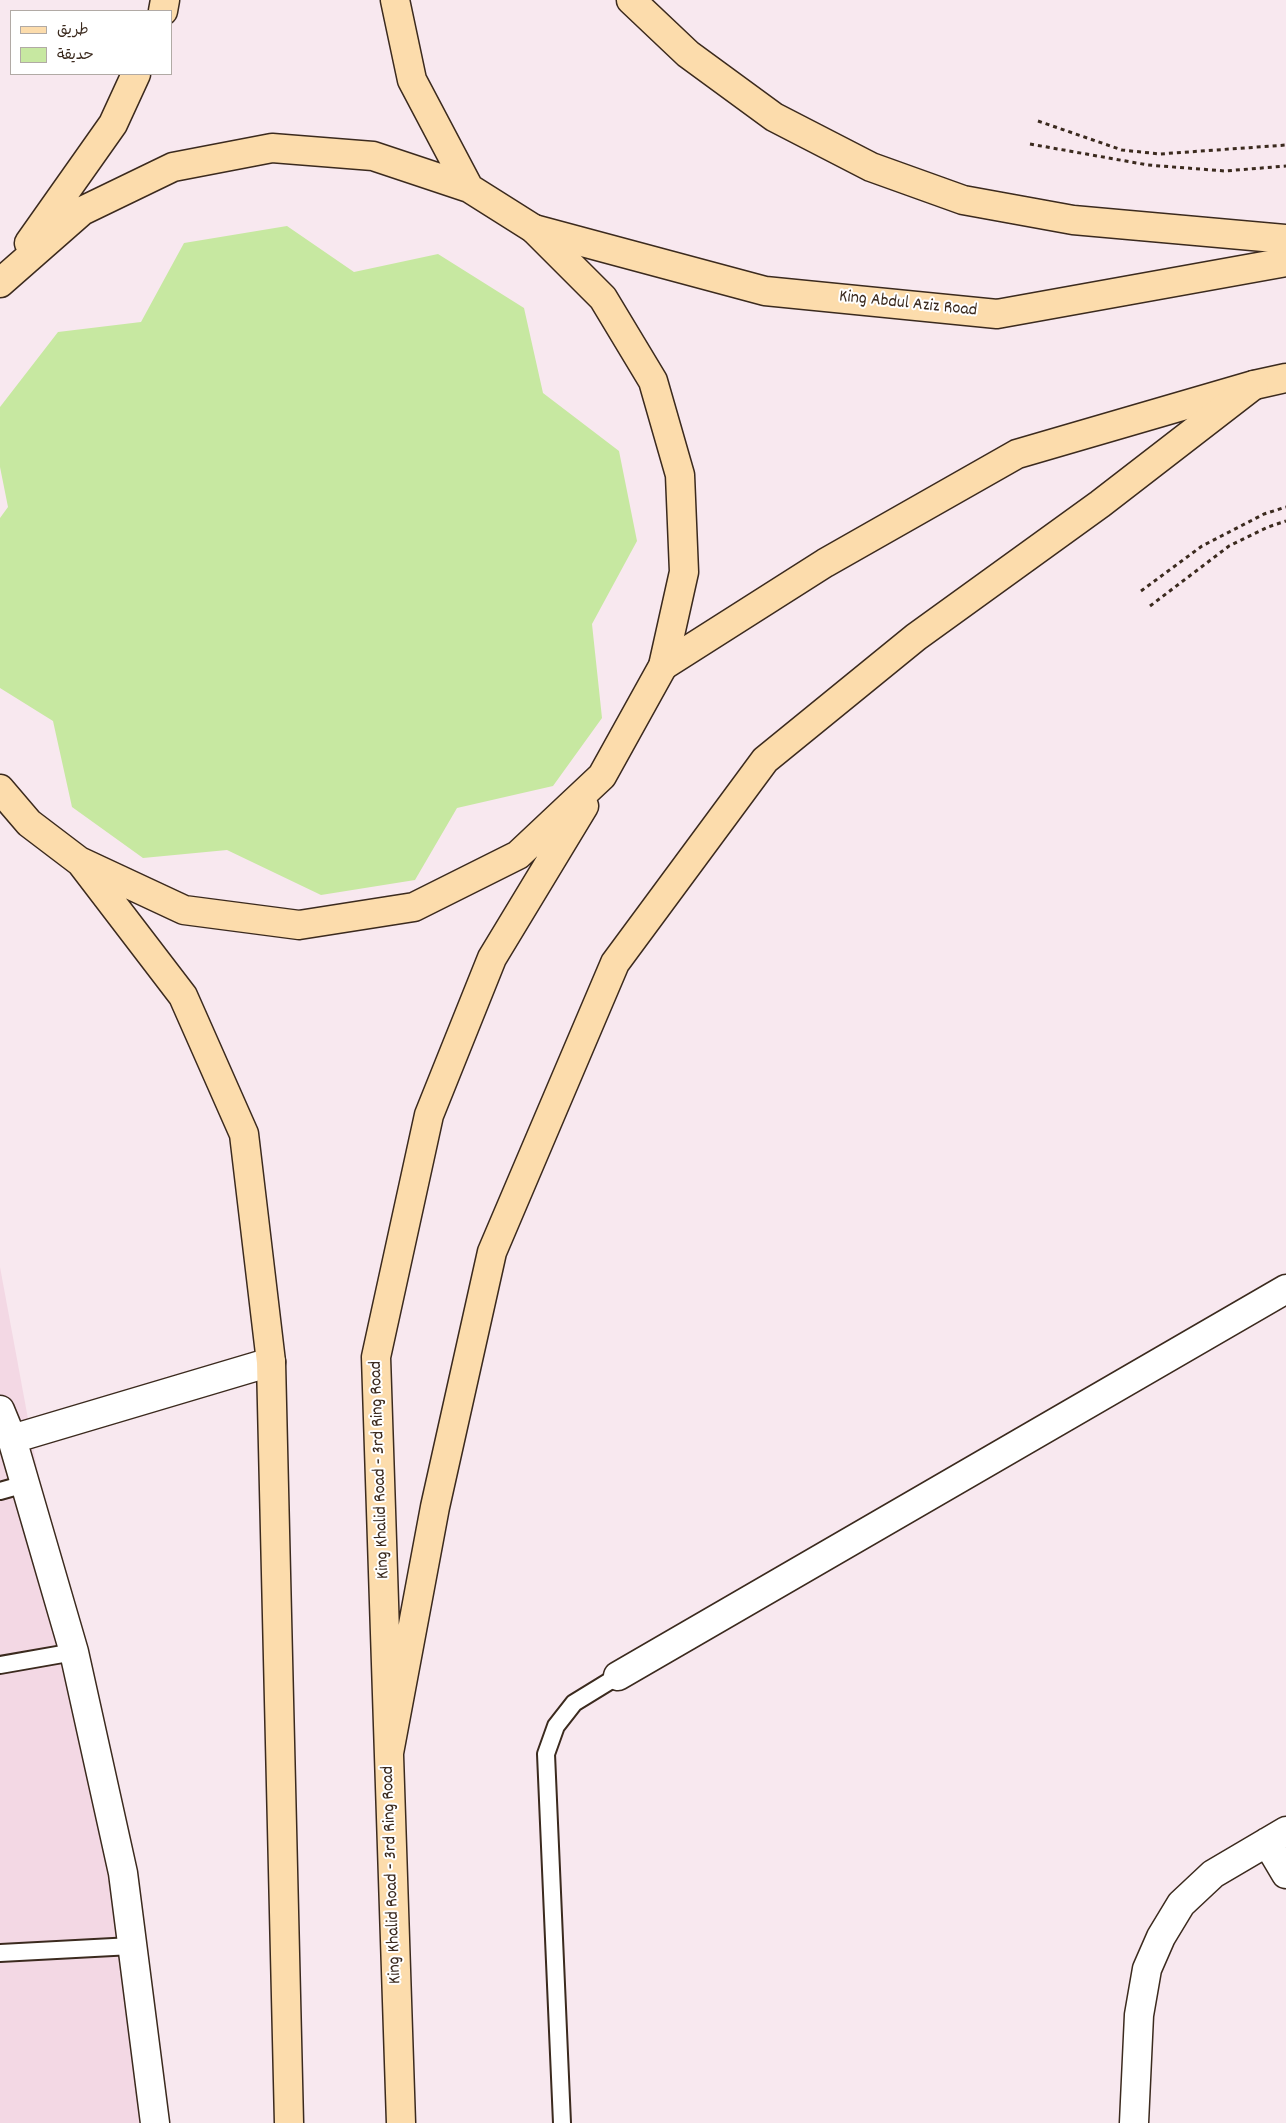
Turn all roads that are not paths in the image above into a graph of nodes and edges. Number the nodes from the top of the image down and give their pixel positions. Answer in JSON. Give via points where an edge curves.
{"nodes":[{"id":1,"x":396,"y":0,"type":"edge"},
{"id":2,"x":631,"y":0,"type":"edge"},
{"id":3,"x":136,"y":75,"type":"edge"},
{"id":4,"x":469,"y":188,"type":"junction"},
{"id":5,"x":534,"y":229,"type":"junction"},
{"id":6,"x":1286,"y":239,"type":"edge"},
{"id":7,"x":1286,"y":262,"type":"edge"},
{"id":8,"x":2,"y":279,"type":"edge"},
{"id":9,"x":1286,"y":378,"type":"edge"},
{"id":10,"x":1254,"y":385,"type":"junction"},
{"id":11,"x":663,"y":666,"type":"junction"},
{"id":12,"x":602,"y":776,"type":"junction"},
{"id":13,"x":0,"y":789,"type":"edge"},
{"id":14,"x":0,"y":811,"type":"edge"},
{"id":15,"x":29,"y":823,"type":"junction"},
{"id":16,"x":79,"y":861,"type":"junction"},
{"id":17,"x":1286,"y":1290,"type":"edge"},
{"id":18,"x":272,"y":1362,"type":"junction"},
{"id":19,"x":0,"y":1410,"type":"edge"},
{"id":20,"x":12,"y":1439,"type":"junction"},
{"id":21,"x":13,"y":1488,"type":"edge"},
{"id":22,"x":74,"y":1652,"type":"junction"},
{"id":23,"x":0,"y":1666,"type":"edge"},
{"id":24,"x":618,"y":1676,"type":"joint"},
{"id":25,"x":389,"y":1753,"type":"junction"},
{"id":26,"x":1276,"y":1836,"type":"edge"},
{"id":27,"x":1286,"y":1874,"type":"edge"},
{"id":28,"x":132,"y":1946,"type":"junction"},
{"id":29,"x":0,"y":1953,"type":"edge"},
{"id":30,"x":155,"y":2123,"type":"edge"},
{"id":31,"x":289,"y":2123,"type":"edge"},
{"id":32,"x":401,"y":2123,"type":"edge"},
{"id":33,"x":562,"y":2123,"type":"edge"},
{"id":34,"x":1134,"y":2123,"type":"edge"}],
"edges":[{"from":1,"to":4,"type":"main road","via":[[412,80]]},
{"from":2,"to":6,"type":"main road","via":[[688,54],[774,117],[871,167],[963,200],[1073,220]]},
{"from":3,"to":8,"type":"main road","via":[[113,124]]},
{"from":4,"to":5,"type":"main road"},
{"from":4,"to":8,"type":"main road","via":[[373,156],[272,148],[173,167],[82,211]]},
{"from":5,"to":7,"type":"main road","name":"King Abdul Aziz Road","via":[[765,291],[997,314]]},
{"from":5,"to":11,"type":"main road","via":[[604,298],[653,382],[680,475],[684,572]]},
{"from":9,"to":10,"type":"main road"},
{"from":10,"to":11,"type":"main road","via":[[1017,454],[825,563]]},
{"from":10,"to":25,"type":"main road","via":[[1100,504],[916,637],[765,760],[615,963],[492,1252],[435,1507]]},
{"from":11,"to":12,"type":"main road","name":"King Khalid Road - 3rd Ring Road"},
{"from":12,"to":16,"type":"main road","via":[[518,855],[414,907],[299,925],[184,910]]},
{"from":12,"to":25,"type":"main road","name":"King Khalid Road - 3rd Ring Road","via":[[492,958],[429,1115],[376,1357]]},
{"from":13,"to":15,"type":"main road"},
{"from":14,"to":15,"type":"main road"},
{"from":15,"to":16,"type":"main road"},
{"from":16,"to":18,"type":"main road","via":[[183,996],[244,1134]]},
{"from":17,"to":24,"type":"street"},
{"from":18,"to":20,"type":"street"},
{"from":18,"to":31,"type":"main road"},
{"from":19,"to":20,"type":"street"},
{"from":20,"to":21,"type":"street"},
{"from":21,"to":22,"type":"street"},
{"from":22,"to":23,"type":"lane"},
{"from":22,"to":28,"type":"street","via":[[123,1873]]},
{"from":24,"to":33,"type":"lane","via":[[574,1703],[556,1726],[546,1754]]},
{"from":25,"to":32,"type":"main road","name":"King Khalid Road - 3rd Ring Road"},
{"from":26,"to":27,"type":"street"},
{"from":26,"to":34,"type":"street","via":[[1213,1874],[1181,1904],[1161,1937],[1147,1969],[1139,2015]]},
{"from":28,"to":29,"type":"lane"},
{"from":28,"to":30,"type":"street"}]}
